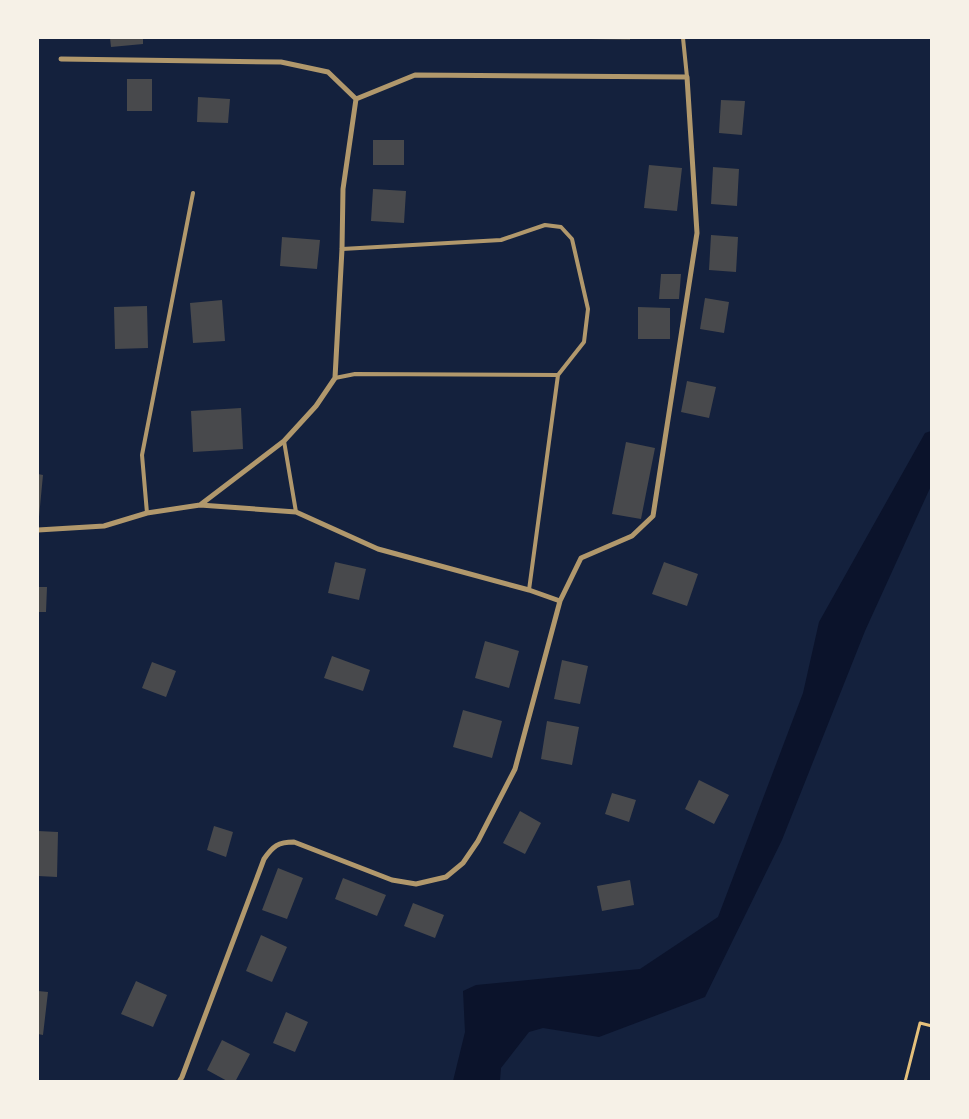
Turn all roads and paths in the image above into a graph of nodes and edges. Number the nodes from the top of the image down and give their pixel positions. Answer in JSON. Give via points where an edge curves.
{"nodes":[{"id":1,"x":682,"y":38,"type":"edge"},
{"id":2,"x":61,"y":59,"type":"dead end"},
{"id":3,"x":687,"y":77,"type":"junction"},
{"id":4,"x":356,"y":99,"type":"junction"},
{"id":5,"x":193,"y":193,"type":"dead end"},
{"id":6,"x":342,"y":249,"type":"junction"},
{"id":7,"x":558,"y":375,"type":"junction"},
{"id":8,"x":335,"y":378,"type":"junction"},
{"id":9,"x":284,"y":441,"type":"junction"},
{"id":10,"x":200,"y":505,"type":"junction"},
{"id":11,"x":296,"y":512,"type":"junction"},
{"id":12,"x":147,"y":513,"type":"junction"},
{"id":13,"x":38,"y":530,"type":"edge"},
{"id":14,"x":529,"y":590,"type":"junction"},
{"id":15,"x":560,"y":601,"type":"junction"},
{"id":16,"x":932,"y":1026,"type":"edge"},
{"id":17,"x":179,"y":1082,"type":"edge"},
{"id":18,"x":905,"y":1082,"type":"edge"}],
"edges":[{"from":1,"to":3,"type":"lane"},
{"from":2,"to":4,"type":"street","via":[[281,62],[328,72]]},
{"from":3,"to":4,"type":"street","via":[[415,74]]},
{"from":3,"to":15,"type":"street","via":[[697,232],[654,516],[632,536],[581,558]]},
{"from":4,"to":6,"type":"street","via":[[343,189]]},
{"from":5,"to":12,"type":"lane","via":[[142,456]]},
{"from":6,"to":7,"type":"lane","via":[[501,240],[545,224],[561,227],[572,239],[588,309],[584,342]]},
{"from":6,"to":8,"type":"street"},
{"from":7,"to":8,"type":"lane","via":[[356,374]]},
{"from":7,"to":14,"type":"lane"},
{"from":8,"to":9,"type":"street","via":[[316,406]]},
{"from":9,"to":10,"type":"street"},
{"from":9,"to":11,"type":"lane"},
{"from":10,"to":11,"type":"street"},
{"from":10,"to":12,"type":"street"},
{"from":11,"to":14,"type":"street","via":[[378,549]]},
{"from":12,"to":13,"type":"street","via":[[104,526]]},
{"from":14,"to":15,"type":"street"},
{"from":15,"to":17,"type":"street","via":[[515,769],[463,863],[446,877],[416,884],[392,880],[294,842],[282,842],[271,849],[264,859]]},
{"from":16,"to":18,"type":"path","via":[[920,1023]]}]}
